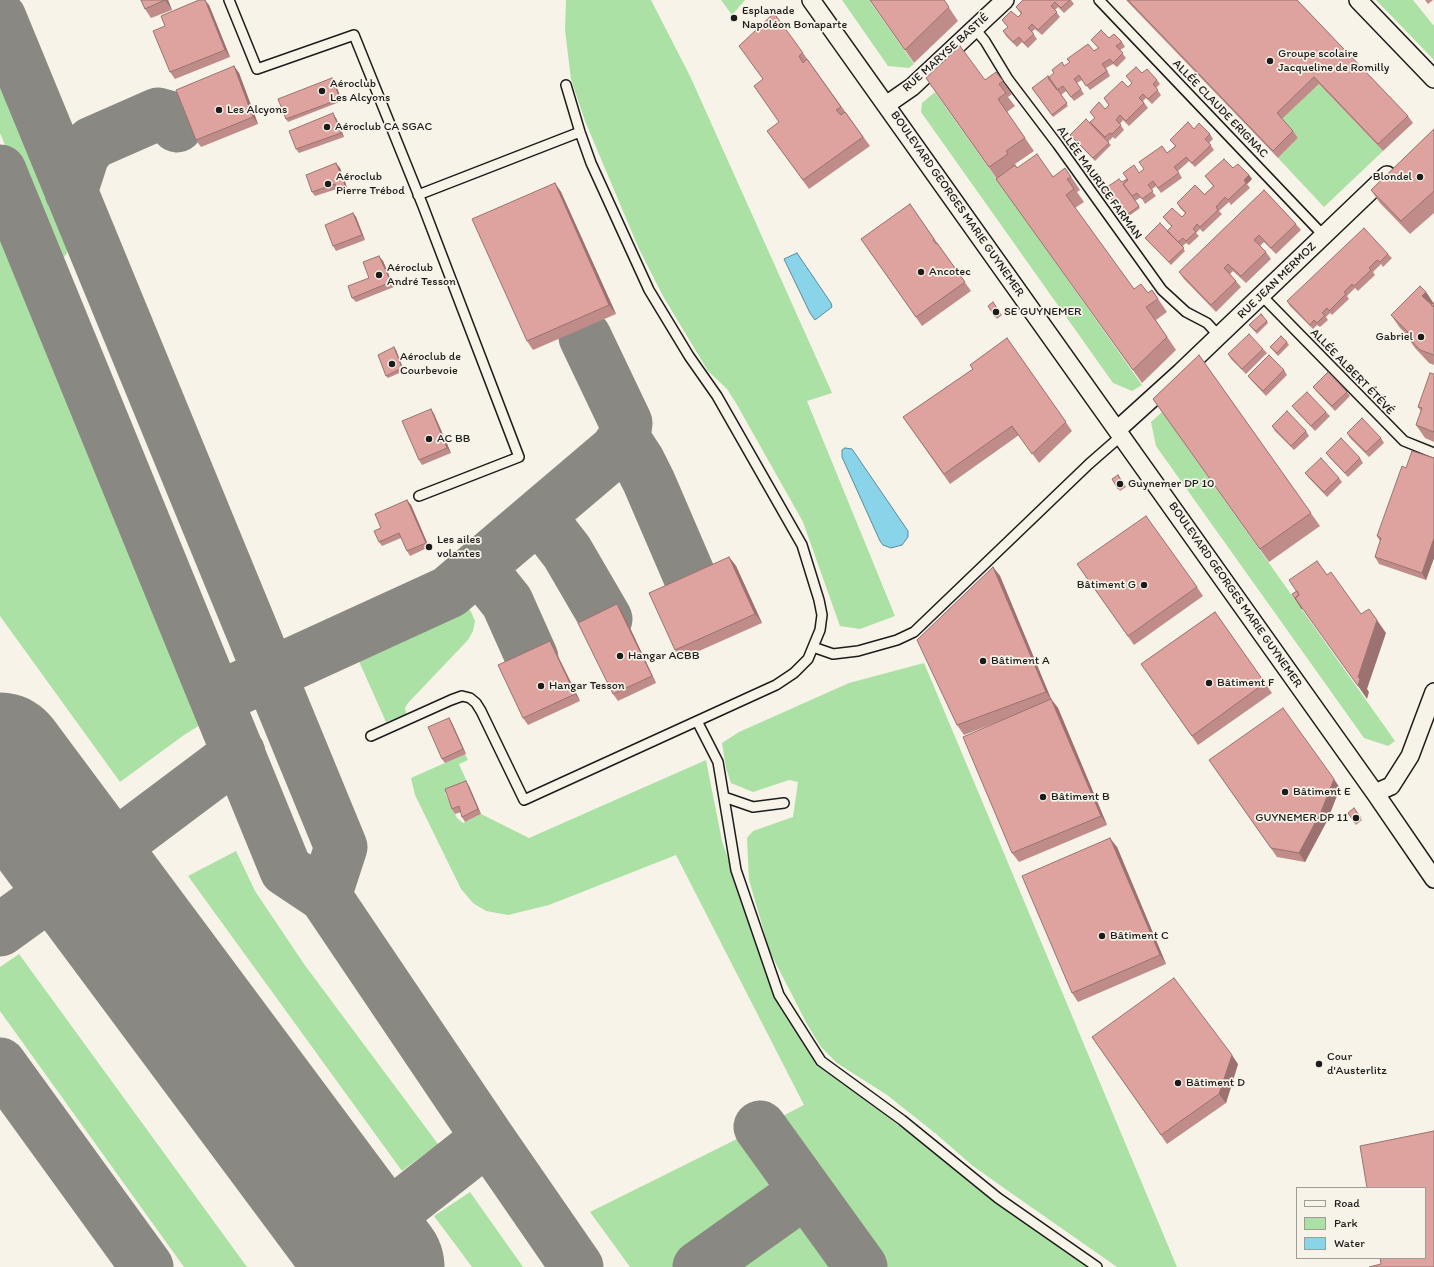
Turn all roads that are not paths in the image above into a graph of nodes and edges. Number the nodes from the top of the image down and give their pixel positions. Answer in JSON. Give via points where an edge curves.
{"nodes":[{"id":1,"x":229,"y":0,"type":"edge"},
{"id":2,"x":811,"y":0,"type":"edge"},
{"id":3,"x":1005,"y":0,"type":"edge"},
{"id":4,"x":1099,"y":0,"type":"edge"},
{"id":5,"x":1358,"y":0,"type":"edge"},
{"id":6,"x":975,"y":29,"type":"junction"},
{"id":7,"x":1434,"y":79,"type":"edge"},
{"id":8,"x":566,"y":85,"type":"dead end"},
{"id":9,"x":886,"y":104,"type":"junction"},
{"id":10,"x":580,"y":132,"type":"junction"},
{"id":11,"x":1398,"y":164,"type":"edge"},
{"id":12,"x":418,"y":195,"type":"junction"},
{"id":13,"x":1324,"y":236,"type":"junction"},
{"id":14,"x":1262,"y":296,"type":"junction"},
{"id":15,"x":1219,"y":336,"type":"junction"},
{"id":16,"x":1119,"y":433,"type":"junction"},
{"id":17,"x":1434,"y":453,"type":"edge"},
{"id":18,"x":419,"y":496,"type":"dead end"},
{"id":19,"x":813,"y":647,"type":"junction"},
{"id":20,"x":1434,"y":692,"type":"edge"},
{"id":21,"x":696,"y":721,"type":"junction"},
{"id":22,"x":371,"y":736,"type":"dead end"},
{"id":23,"x":1375,"y":793,"type":"junction"},
{"id":24,"x":724,"y":797,"type":"junction"},
{"id":25,"x":784,"y":803,"type":"dead end"},
{"id":26,"x":1434,"y":879,"type":"edge"},
{"id":27,"x":1097,"y":1267,"type":"edge"}],
"edges":[{"from":1,"to":12,"type":"lane","via":[[257,69],[354,35]]},
{"from":2,"to":9,"type":"street","name":"BOULEVARD GEORGES MARIE GUYNEMER"},
{"from":3,"to":6,"type":"street","name":"RUE MARYSE BASTIÉ"},
{"from":4,"to":13,"type":"lane","name":"ALLÉE CLAUDE ERIGNAC"},
{"from":5,"to":7,"type":"street"},
{"from":6,"to":9,"type":"street","name":"RUE MARYSE BASTIÉ","via":[[912,87]]},
{"from":6,"to":15,"type":"lane","name":"ALLÉE MAURICE FARMAN","via":[[1008,79],[1058,144],[1162,290],[1186,312],[1207,323]]},
{"from":8,"to":10,"type":"lane"},
{"from":9,"to":16,"type":"street","name":"BOULEVARD GEORGES MARIE GUYNEMER"},
{"from":10,"to":12,"type":"lane"},
{"from":10,"to":19,"type":"lane","via":[[591,163],[649,290],[717,396],[802,545],[816,585],[822,615],[820,630]]},
{"from":11,"to":13,"type":"street","name":"RUE JEAN MERMOZ"},
{"from":12,"to":18,"type":"lane","via":[[519,457]]},
{"from":13,"to":14,"type":"street","name":"RUE JEAN MERMOZ"},
{"from":14,"to":15,"type":"street","name":"RUE JEAN MERMOZ"},
{"from":14,"to":17,"type":"lane","name":"ALLÉE ALBERT ÉTÉVÉ","via":[[1404,440]]},
{"from":15,"to":16,"type":"street","name":"RUE JEAN MERMOZ"},
{"from":16,"to":19,"type":"lane","via":[[914,632],[897,640],[858,651],[833,654]]},
{"from":16,"to":23,"type":"street","name":"BOULEVARD GEORGES MARIE GUYNEMER"},
{"from":19,"to":21,"type":"lane","via":[[808,659],[794,673]]},
{"from":20,"to":23,"type":"street","via":[[1410,756],[1390,786]]},
{"from":21,"to":22,"type":"lane","via":[[524,800],[481,711],[470,698],[462,696],[451,700]]},
{"from":21,"to":24,"type":"lane","via":[[718,762]]},
{"from":23,"to":26,"type":"street","name":"BOULEVARD GEORGES MARIE GUYNEMER"},
{"from":24,"to":25,"type":"lane","via":[[753,807]]},
{"from":24,"to":27,"type":"lane","via":[[736,870],[779,995],[821,1061],[902,1120],[998,1198]]}]}
